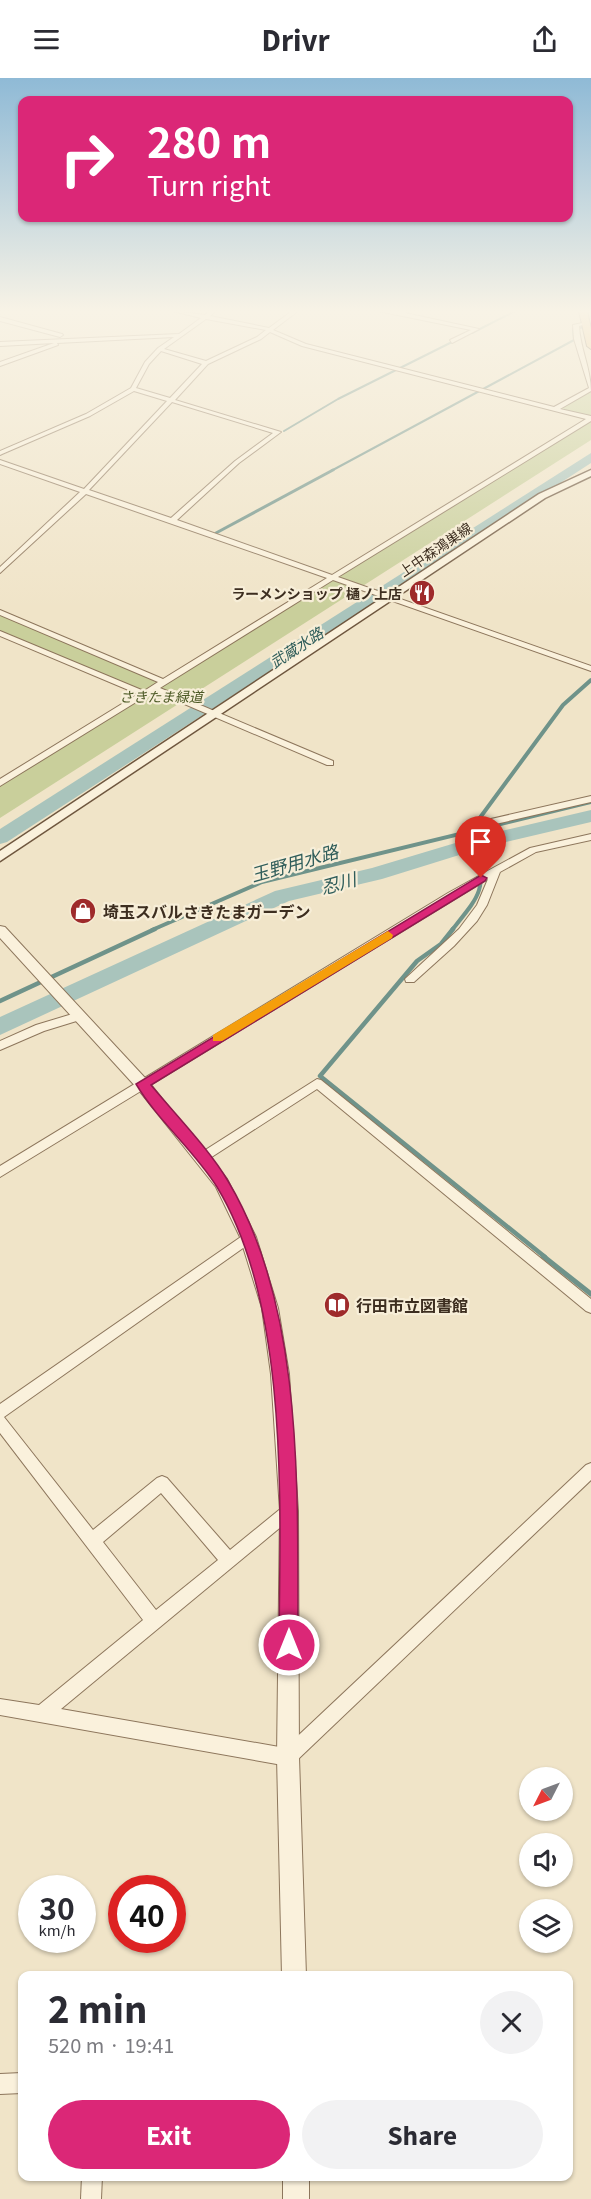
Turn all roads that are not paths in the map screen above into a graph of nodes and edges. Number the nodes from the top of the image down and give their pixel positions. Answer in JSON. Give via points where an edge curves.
{"nodes":[{"id":1,"x":97,"y":410,"type":"edge"},
{"id":2,"x":163,"y":410,"type":"edge"},
{"id":3,"x":203,"y":410,"type":"edge"},
{"id":4,"x":559,"y":410,"type":"edge"},
{"id":5,"x":591,"y":418,"type":"edge"},
{"id":6,"x":0,"y":453,"type":"edge"},
{"id":7,"x":0,"y":462,"type":"edge"},
{"id":8,"x":591,"y":473,"type":"edge"},
{"id":9,"x":85,"y":491,"type":"junction"},
{"id":10,"x":172,"y":521,"type":"junction"},
{"id":11,"x":0,"y":571,"type":"edge"},
{"id":12,"x":333,"y":578,"type":"junction"},
{"id":13,"x":387,"y":596,"type":"junction"},
{"id":14,"x":2,"y":614,"type":"edge"},
{"id":15,"x":0,"y":633,"type":"edge"},
{"id":16,"x":106,"y":657,"type":"junction"},
{"id":17,"x":86,"y":669,"type":"junction"},
{"id":18,"x":591,"y":669,"type":"edge"},
{"id":19,"x":164,"y":682,"type":"junction"},
{"id":20,"x":154,"y":688,"type":"junction"},
{"id":21,"x":145,"y":693,"type":"junction"},
{"id":22,"x":211,"y":711,"type":"junction"},
{"id":23,"x":330,"y":763,"type":"dead end"},
{"id":24,"x":0,"y":783,"type":"edge"},
{"id":25,"x":591,"y":799,"type":"edge"},
{"id":26,"x":478,"y":825,"type":"dead end"},
{"id":27,"x":591,"y":837,"type":"edge"},
{"id":28,"x":0,"y":857,"type":"edge"},
{"id":29,"x":496,"y":870,"type":"junction"},
{"id":30,"x":0,"y":930,"type":"edge"},
{"id":31,"x":410,"y":979,"type":"dead end"},
{"id":32,"x":77,"y":1014,"type":"junction"},
{"id":33,"x":0,"y":1046,"type":"edge"},
{"id":34,"x":142,"y":1084,"type":"junction"},
{"id":35,"x":203,"y":1157,"type":"junction"},
{"id":36,"x":0,"y":1172,"type":"edge"},
{"id":37,"x":248,"y":1237,"type":"junction"},
{"id":38,"x":591,"y":1307,"type":"edge"},
{"id":39,"x":0,"y":1412,"type":"edge"},
{"id":40,"x":0,"y":1422,"type":"edge"},
{"id":41,"x":591,"y":1470,"type":"edge"},
{"id":42,"x":289,"y":1510,"type":"junction"},
{"id":43,"x":92,"y":1541,"type":"junction"},
{"id":44,"x":228,"y":1560,"type":"junction"},
{"id":45,"x":154,"y":1622,"type":"junction"},
{"id":46,"x":0,"y":1707,"type":"edge"},
{"id":47,"x":41,"y":1715,"type":"junction"},
{"id":48,"x":288,"y":1757,"type":"junction"},
{"id":49,"x":294,"y":1971,"type":"edge"},
{"id":50,"x":18,"y":2083,"type":"edge"},
{"id":51,"x":0,"y":2084,"type":"edge"},
{"id":52,"x":92,"y":2181,"type":"edge"},
{"id":53,"x":296,"y":2181,"type":"edge"},
{"id":54,"x":91,"y":2199,"type":"edge"},
{"id":55,"x":296,"y":2199,"type":"edge"}],
"edges":[{"from":1,"to":6,"type":"street"},
{"from":2,"to":9,"type":"street"},
{"from":3,"to":10,"type":"street","via":[[278,432],[237,462]]},
{"from":4,"to":5,"type":"street"},
{"from":5,"to":12,"type":"street"},
{"from":7,"to":9,"type":"street"},
{"from":8,"to":13,"type":"main road","name":"上中森鴻巣線","via":[[542,496]]},
{"from":9,"to":10,"type":"street"},
{"from":9,"to":11,"type":"street"},
{"from":10,"to":12,"type":"street"},
{"from":12,"to":13,"type":"street"},
{"from":12,"to":19,"type":"street"},
{"from":13,"to":18,"type":"street"},
{"from":13,"to":22,"type":"main road","name":"上中森鴻巣線"},
{"from":14,"to":16,"type":"street"},
{"from":15,"to":17,"type":"street"},
{"from":16,"to":17,"type":"street"},
{"from":16,"to":19,"type":"street"},
{"from":17,"to":21,"type":"street"},
{"from":19,"to":20,"type":"street"},
{"from":20,"to":21,"type":"street"},
{"from":20,"to":22,"type":"street"},
{"from":21,"to":24,"type":"street"},
{"from":22,"to":23,"type":"street"},
{"from":22,"to":28,"type":"main road","name":"上中森鴻巣線"},
{"from":25,"to":26,"type":"street"},
{"from":27,"to":29,"type":"street","via":[[533,850]]},
{"from":29,"to":31,"type":"street","via":[[470,927]]},
{"from":29,"to":34,"type":"street"},
{"from":30,"to":32,"type":"street"},
{"from":32,"to":33,"type":"street"},
{"from":32,"to":34,"type":"street"},
{"from":34,"to":35,"type":"street"},
{"from":34,"to":36,"type":"street"},
{"from":35,"to":37,"type":"street","via":[[222,1183]]},
{"from":35,"to":38,"type":"street","via":[[317,1083]]},
{"from":37,"to":39,"type":"street"},
{"from":37,"to":42,"type":"street","via":[[270,1308],[280,1374]]},
{"from":40,"to":43,"type":"street"},
{"from":41,"to":48,"type":"street"},
{"from":42,"to":44,"type":"street"},
{"from":42,"to":48,"type":"street"},
{"from":43,"to":44,"type":"street","via":[[162,1483]]},
{"from":43,"to":45,"type":"street"},
{"from":44,"to":45,"type":"street"},
{"from":45,"to":47,"type":"street"},
{"from":46,"to":47,"type":"street"},
{"from":47,"to":48,"type":"street"},
{"from":48,"to":49,"type":"street"},
{"from":50,"to":51,"type":"street"},
{"from":52,"to":54,"type":"street"},
{"from":53,"to":55,"type":"street"}]}
